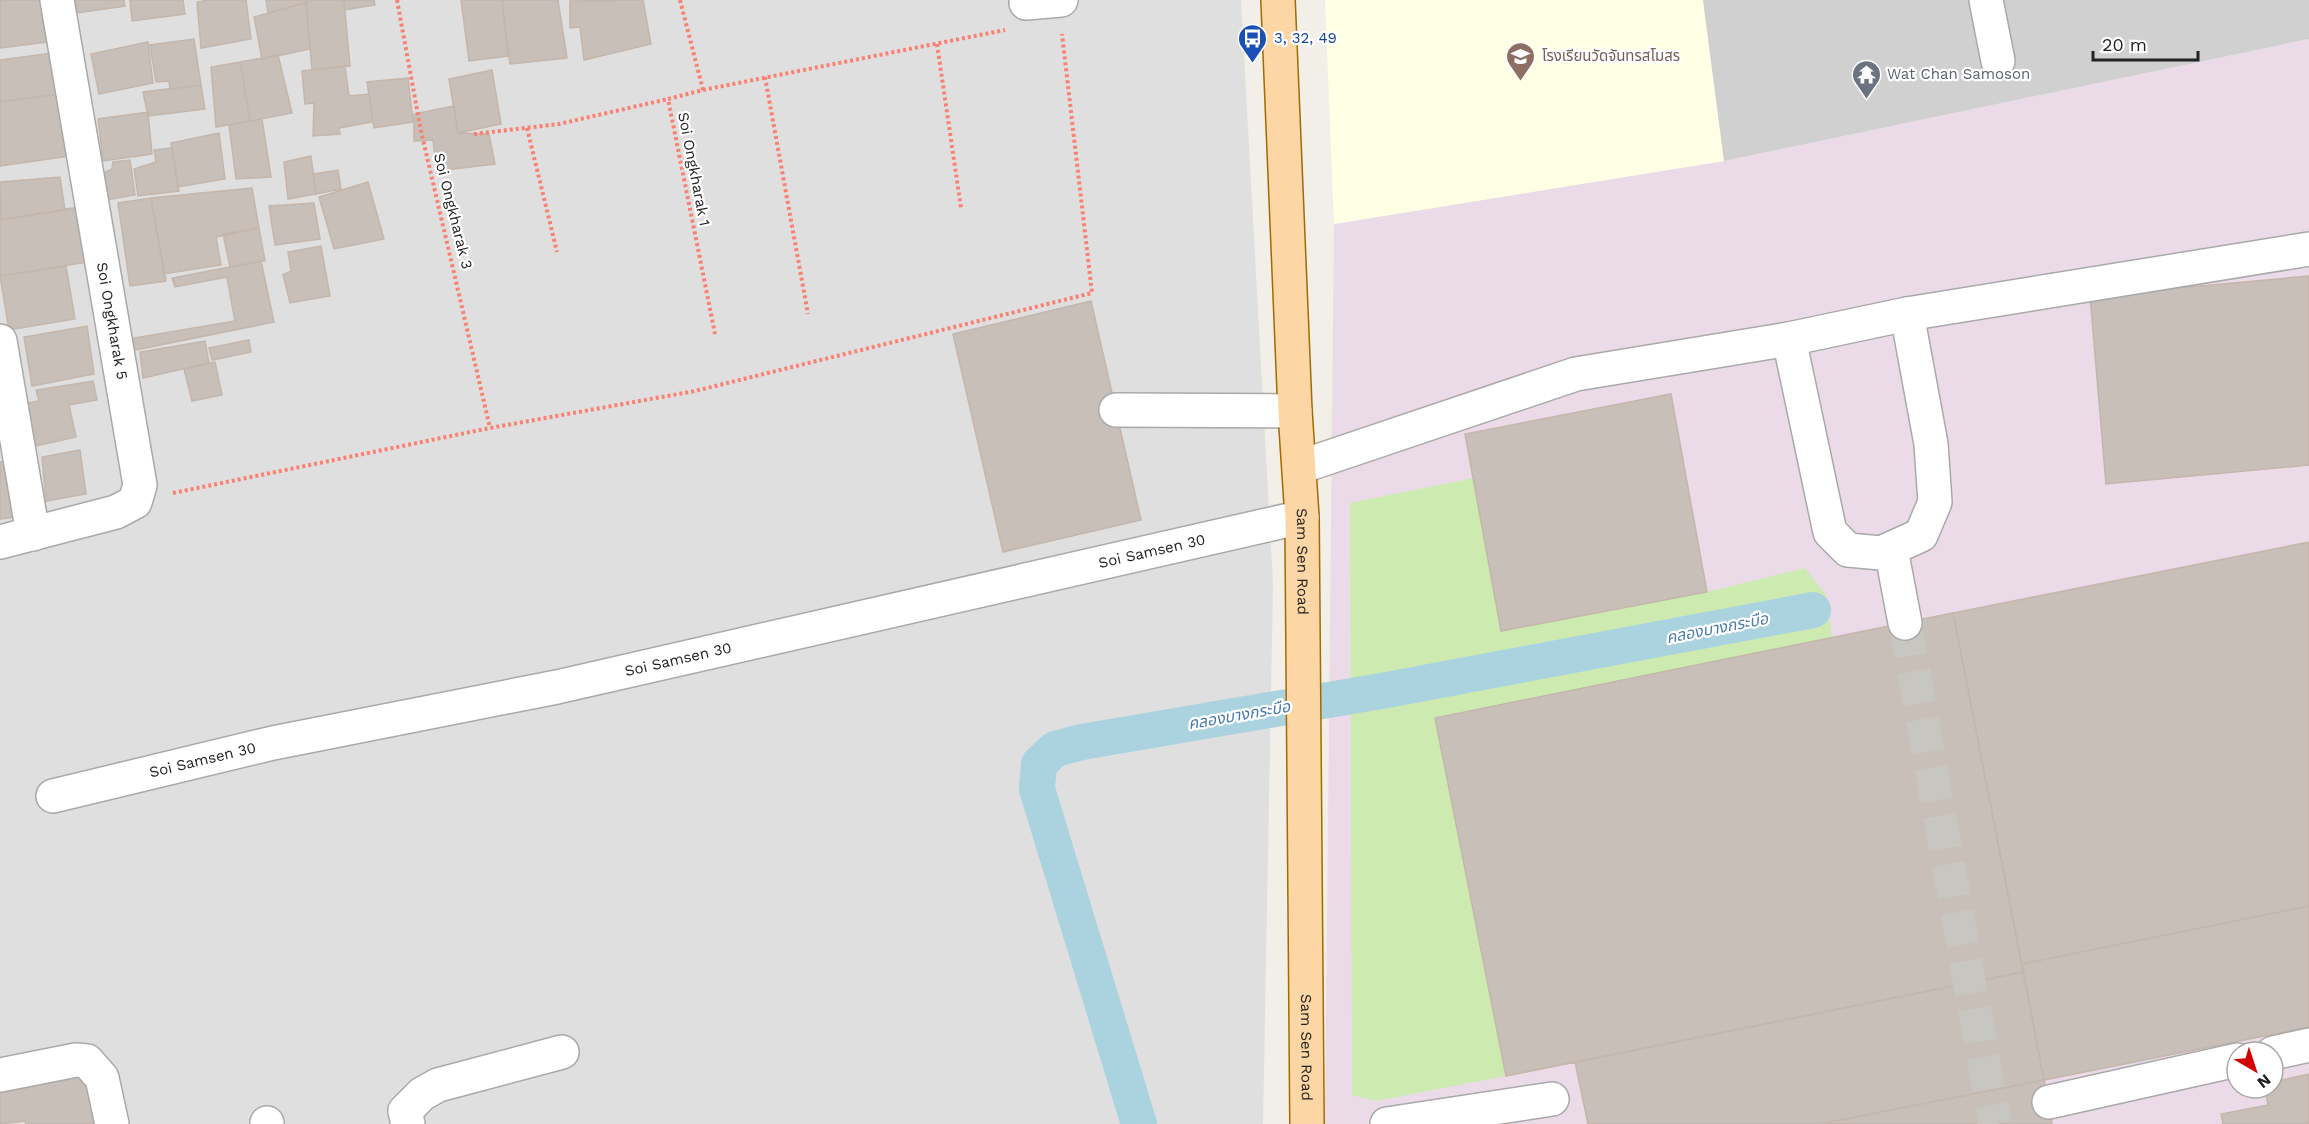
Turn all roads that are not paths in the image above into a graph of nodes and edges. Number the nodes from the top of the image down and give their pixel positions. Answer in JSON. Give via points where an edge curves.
{"nodes":[{"id":1,"x":57,"y":0,"type":"edge"},
{"id":2,"x":1278,"y":0,"type":"edge"},
{"id":3,"x":1986,"y":0,"type":"edge"},
{"id":4,"x":1021,"y":16,"type":"road end"},
{"id":5,"x":1061,"y":16,"type":"edge"},
{"id":6,"x":1998,"y":61,"type":"dead end"},
{"id":7,"x":2309,"y":249,"type":"edge"},
{"id":8,"x":1907,"y":314,"type":"junction"},
{"id":9,"x":1789,"y":339,"type":"junction"},
{"id":10,"x":0,"y":341,"type":"edge"},
{"id":11,"x":1116,"y":410,"type":"dead end"},
{"id":12,"x":1295,"y":411,"type":"junction"},
{"id":13,"x":1300,"y":467,"type":"junction"},
{"id":14,"x":1302,"y":517,"type":"junction"},
{"id":15,"x":33,"y":534,"type":"junction"},
{"id":16,"x":0,"y":543,"type":"edge"},
{"id":17,"x":1891,"y":549,"type":"junction"},
{"id":18,"x":1905,"y":623,"type":"tunnel mouth"},
{"id":19,"x":52,"y":796,"type":"dead end"},
{"id":20,"x":2309,"y":1045,"type":"edge"},
{"id":21,"x":2285,"y":1050,"type":"edge"},
{"id":22,"x":562,"y":1052,"type":"dead end"},
{"id":23,"x":2225,"y":1063,"type":"edge"},
{"id":24,"x":0,"y":1075,"type":"edge"},
{"id":25,"x":1552,"y":1099,"type":"dead end"},
{"id":26,"x":2049,"y":1102,"type":"dead end"},
{"id":27,"x":112,"y":1124,"type":"edge"},
{"id":28,"x":408,"y":1124,"type":"edge"},
{"id":29,"x":1306,"y":1124,"type":"edge"},
{"id":30,"x":1386,"y":1124,"type":"edge"}],
"edges":[{"from":1,"to":15,"type":"street","name":"Soi Ongkharak 5","via":[[140,485],[135,502],[116,512]]},
{"from":2,"to":12,"type":"main road","name":"Sam Sen Road"},
{"from":3,"to":6,"type":"street"},
{"from":4,"to":5,"type":"street"},
{"from":7,"to":8,"type":"street"},
{"from":8,"to":9,"type":"street"},
{"from":8,"to":17,"type":"street","via":[[1931,444],[1935,502],[1921,536]]},
{"from":9,"to":13,"type":"street","via":[[1576,374]]},
{"from":9,"to":17,"type":"street","via":[[1830,532],[1848,550],[1881,553]]},
{"from":10,"to":15,"type":"street"},
{"from":11,"to":12,"type":"street"},
{"from":12,"to":13,"type":"main road","name":"Sam Sen Road"},
{"from":13,"to":14,"type":"main road","name":"Sam Sen Road"},
{"from":14,"to":19,"type":"street","name":"Soi Samsen 30","via":[[557,687],[273,743]]},
{"from":14,"to":29,"type":"main road","name":"Sam Sen Road"},
{"from":15,"to":16,"type":"street","name":"Soi Ongkharak 5"},
{"from":17,"to":18,"type":"street"},
{"from":20,"to":21,"type":"street"},
{"from":22,"to":28,"type":"street","via":[[438,1085],[405,1111]]},
{"from":23,"to":26,"type":"street"},
{"from":24,"to":27,"type":"street","via":[[87,1061],[102,1078]]},
{"from":25,"to":30,"type":"street"}]}
